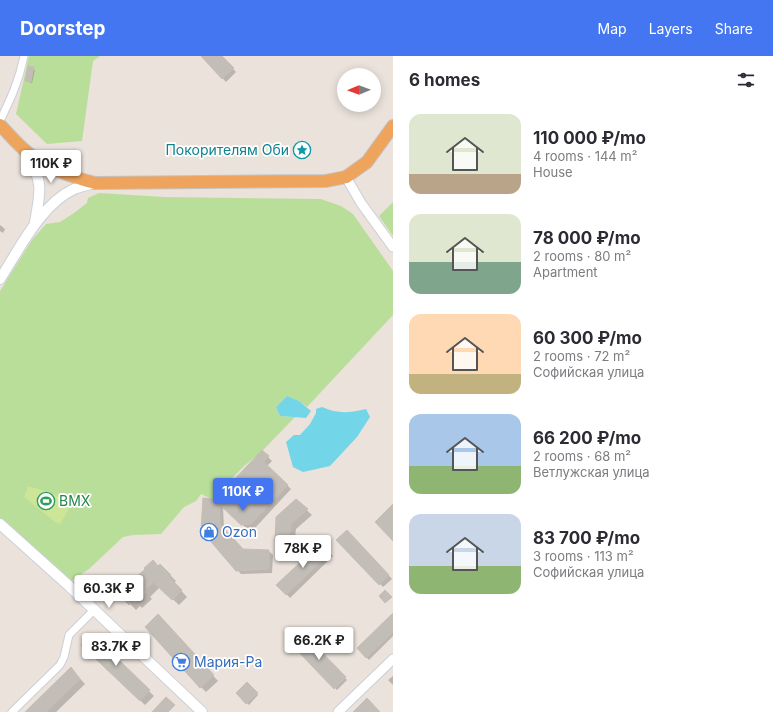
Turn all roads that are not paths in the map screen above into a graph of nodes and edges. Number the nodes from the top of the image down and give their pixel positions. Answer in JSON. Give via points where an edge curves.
{"nodes":[{"id":1,"x":24,"y":56,"type":"edge"},
{"id":2,"x":0,"y":121,"type":"edge"},
{"id":3,"x":0,"y":125,"type":"edge"},
{"id":4,"x":393,"y":126,"type":"edge"},
{"id":5,"x":27,"y":152,"type":"junction"},
{"id":6,"x":346,"y":177,"type":"junction"},
{"id":7,"x":95,"y":183,"type":"junction"},
{"id":8,"x":35,"y":222,"type":"junction"},
{"id":9,"x":393,"y":247,"type":"edge"},
{"id":10,"x":0,"y":279,"type":"edge"},
{"id":11,"x":0,"y":524,"type":"edge"},
{"id":12,"x":94,"y":610,"type":"junction"},
{"id":13,"x":393,"y":659,"type":"edge"},
{"id":14,"x":12,"y":712,"type":"edge"},
{"id":15,"x":202,"y":712,"type":"edge"},
{"id":16,"x":338,"y":712,"type":"edge"}],
"edges":[{"from":1,"to":2,"type":"street","via":[[20,76]]},
{"from":3,"to":5,"type":"highway"},
{"from":4,"to":6,"type":"highway","via":[[367,162]]},
{"from":5,"to":7,"type":"highway","via":[[53,169]]},
{"from":5,"to":8,"type":"main road","via":[[35,168],[40,189]]},
{"from":6,"to":7,"type":"highway","via":[[326,181]]},
{"from":6,"to":9,"type":"street","via":[[361,203]]},
{"from":7,"to":8,"type":"main road","via":[[74,189]]},
{"from":8,"to":10,"type":"main road"},
{"from":11,"to":12,"type":"main road"},
{"from":12,"to":14,"type":"street","via":[[69,635],[60,665]]},
{"from":12,"to":15,"type":"main road"},
{"from":13,"to":16,"type":"street"}]}
